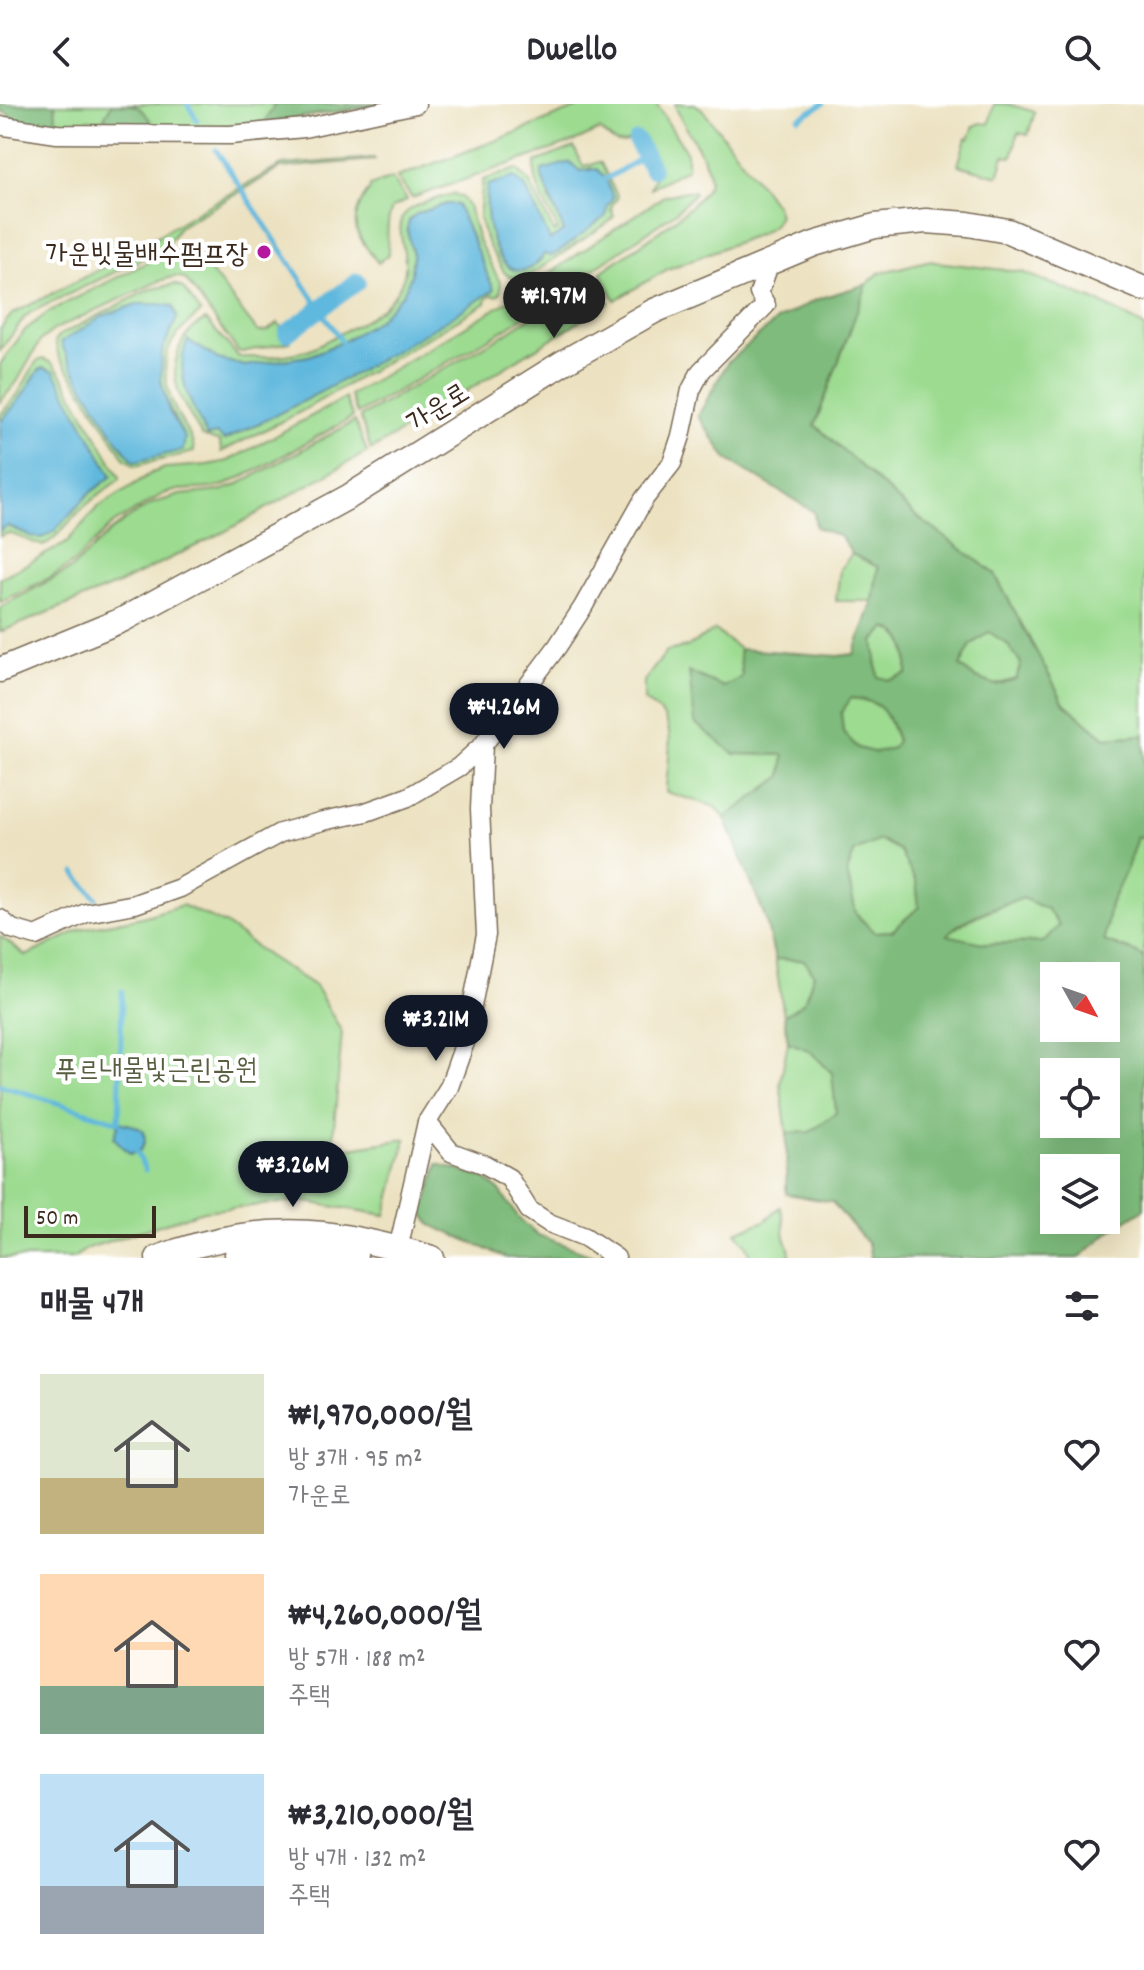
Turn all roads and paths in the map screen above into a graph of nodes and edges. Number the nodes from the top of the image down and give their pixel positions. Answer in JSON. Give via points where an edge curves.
{"nodes":[{"id":1,"x":416,"y":104,"type":"edge"},
{"id":2,"x":1,"y":127,"type":"edge"},
{"id":3,"x":770,"y":262,"type":"junction"},
{"id":4,"x":1144,"y":289,"type":"edge"},
{"id":5,"x":0,"y":670,"type":"edge"},
{"id":6,"x":483,"y":745,"type":"junction"},
{"id":7,"x":0,"y":919,"type":"edge"},
{"id":8,"x":427,"y":1122,"type":"junction"},
{"id":9,"x":398,"y":1253,"type":"edge"},
{"id":10,"x":158,"y":1258,"type":"edge"},
{"id":11,"x":214,"y":1258,"type":"edge"},
{"id":12,"x":374,"y":1258,"type":"edge"},
{"id":13,"x":432,"y":1258,"type":"edge"},
{"id":14,"x":616,"y":1258,"type":"edge"}],
"edges":[{"from":1,"to":2,"type":"street","via":[[304,128],[230,135],[57,134]]},
{"from":3,"to":4,"type":"street","name":"가운로","via":[[875,226],[968,224],[1008,231]]},
{"from":3,"to":5,"type":"street","name":"가운로","via":[[654,311],[350,496],[122,620]]},
{"from":3,"to":6,"type":"street","via":[[759,293],[766,305],[701,371],[672,463],[644,499],[557,647]]},
{"from":6,"to":7,"type":"street","via":[[459,767],[408,797],[280,833],[180,888],[86,913],[36,936]]},
{"from":6,"to":8,"type":"street","via":[[480,809],[486,935],[465,1042],[449,1087]]},
{"from":8,"to":9,"type":"street"},
{"from":8,"to":14,"type":"street","via":[[451,1152],[509,1178],[529,1210]]},
{"from":9,"to":10,"type":"street","via":[[323,1234],[267,1233]]},
{"from":9,"to":13,"type":"street"},
{"from":11,"to":12,"type":"street","via":[[267,1250]]}]}
